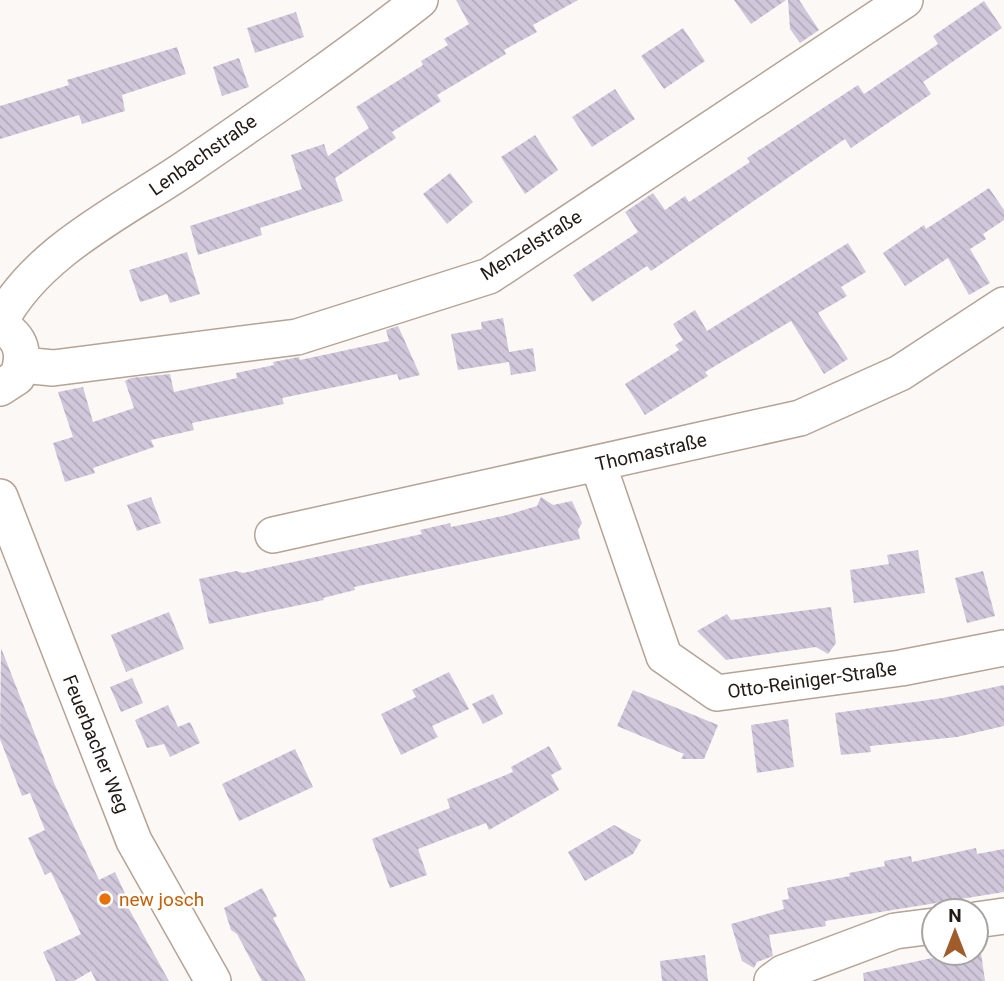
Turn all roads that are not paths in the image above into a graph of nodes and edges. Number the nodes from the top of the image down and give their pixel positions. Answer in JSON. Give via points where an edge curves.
{"nodes":[{"id":1,"x":420,"y":0,"type":"edge"},
{"id":2,"x":905,"y":0,"type":"edge"},
{"id":3,"x":1004,"y":305,"type":"edge"},
{"id":4,"x":0,"y":324,"type":"edge"},
{"id":5,"x":11,"y":376,"type":"edge"},
{"id":6,"x":598,"y":464,"type":"junction"},
{"id":7,"x":0,"y":497,"type":"edge"},
{"id":8,"x":273,"y":535,"type":"dead end"},
{"id":9,"x":1004,"y":648,"type":"edge"},
{"id":10,"x":920,"y":928,"type":"edge"},
{"id":11,"x":213,"y":981,"type":"edge"},
{"id":12,"x":772,"y":981,"type":"edge"}],
"edges":[{"from":1,"to":4,"type":"street","name":"Lenbachstraße","via":[[57,254],[11,301]]},
{"from":2,"to":5,"type":"street","name":"Menzelstraße","via":[[489,275],[297,338]]},
{"from":3,"to":6,"type":"street","name":"Thomastraße","via":[[900,373],[800,418]]},
{"from":4,"to":5,"type":"street","via":[[18,340],[23,352]]},
{"from":6,"to":8,"type":"street","name":"Thomastraße"},
{"from":6,"to":9,"type":"street","name":"Otto-Reiniger-Straße","via":[[664,656],[717,693],[914,666]]},
{"from":7,"to":11,"type":"street","name":"Feuerbacher Weg","via":[[134,841]]},
{"from":10,"to":12,"type":"street","via":[[895,931]]}]}
